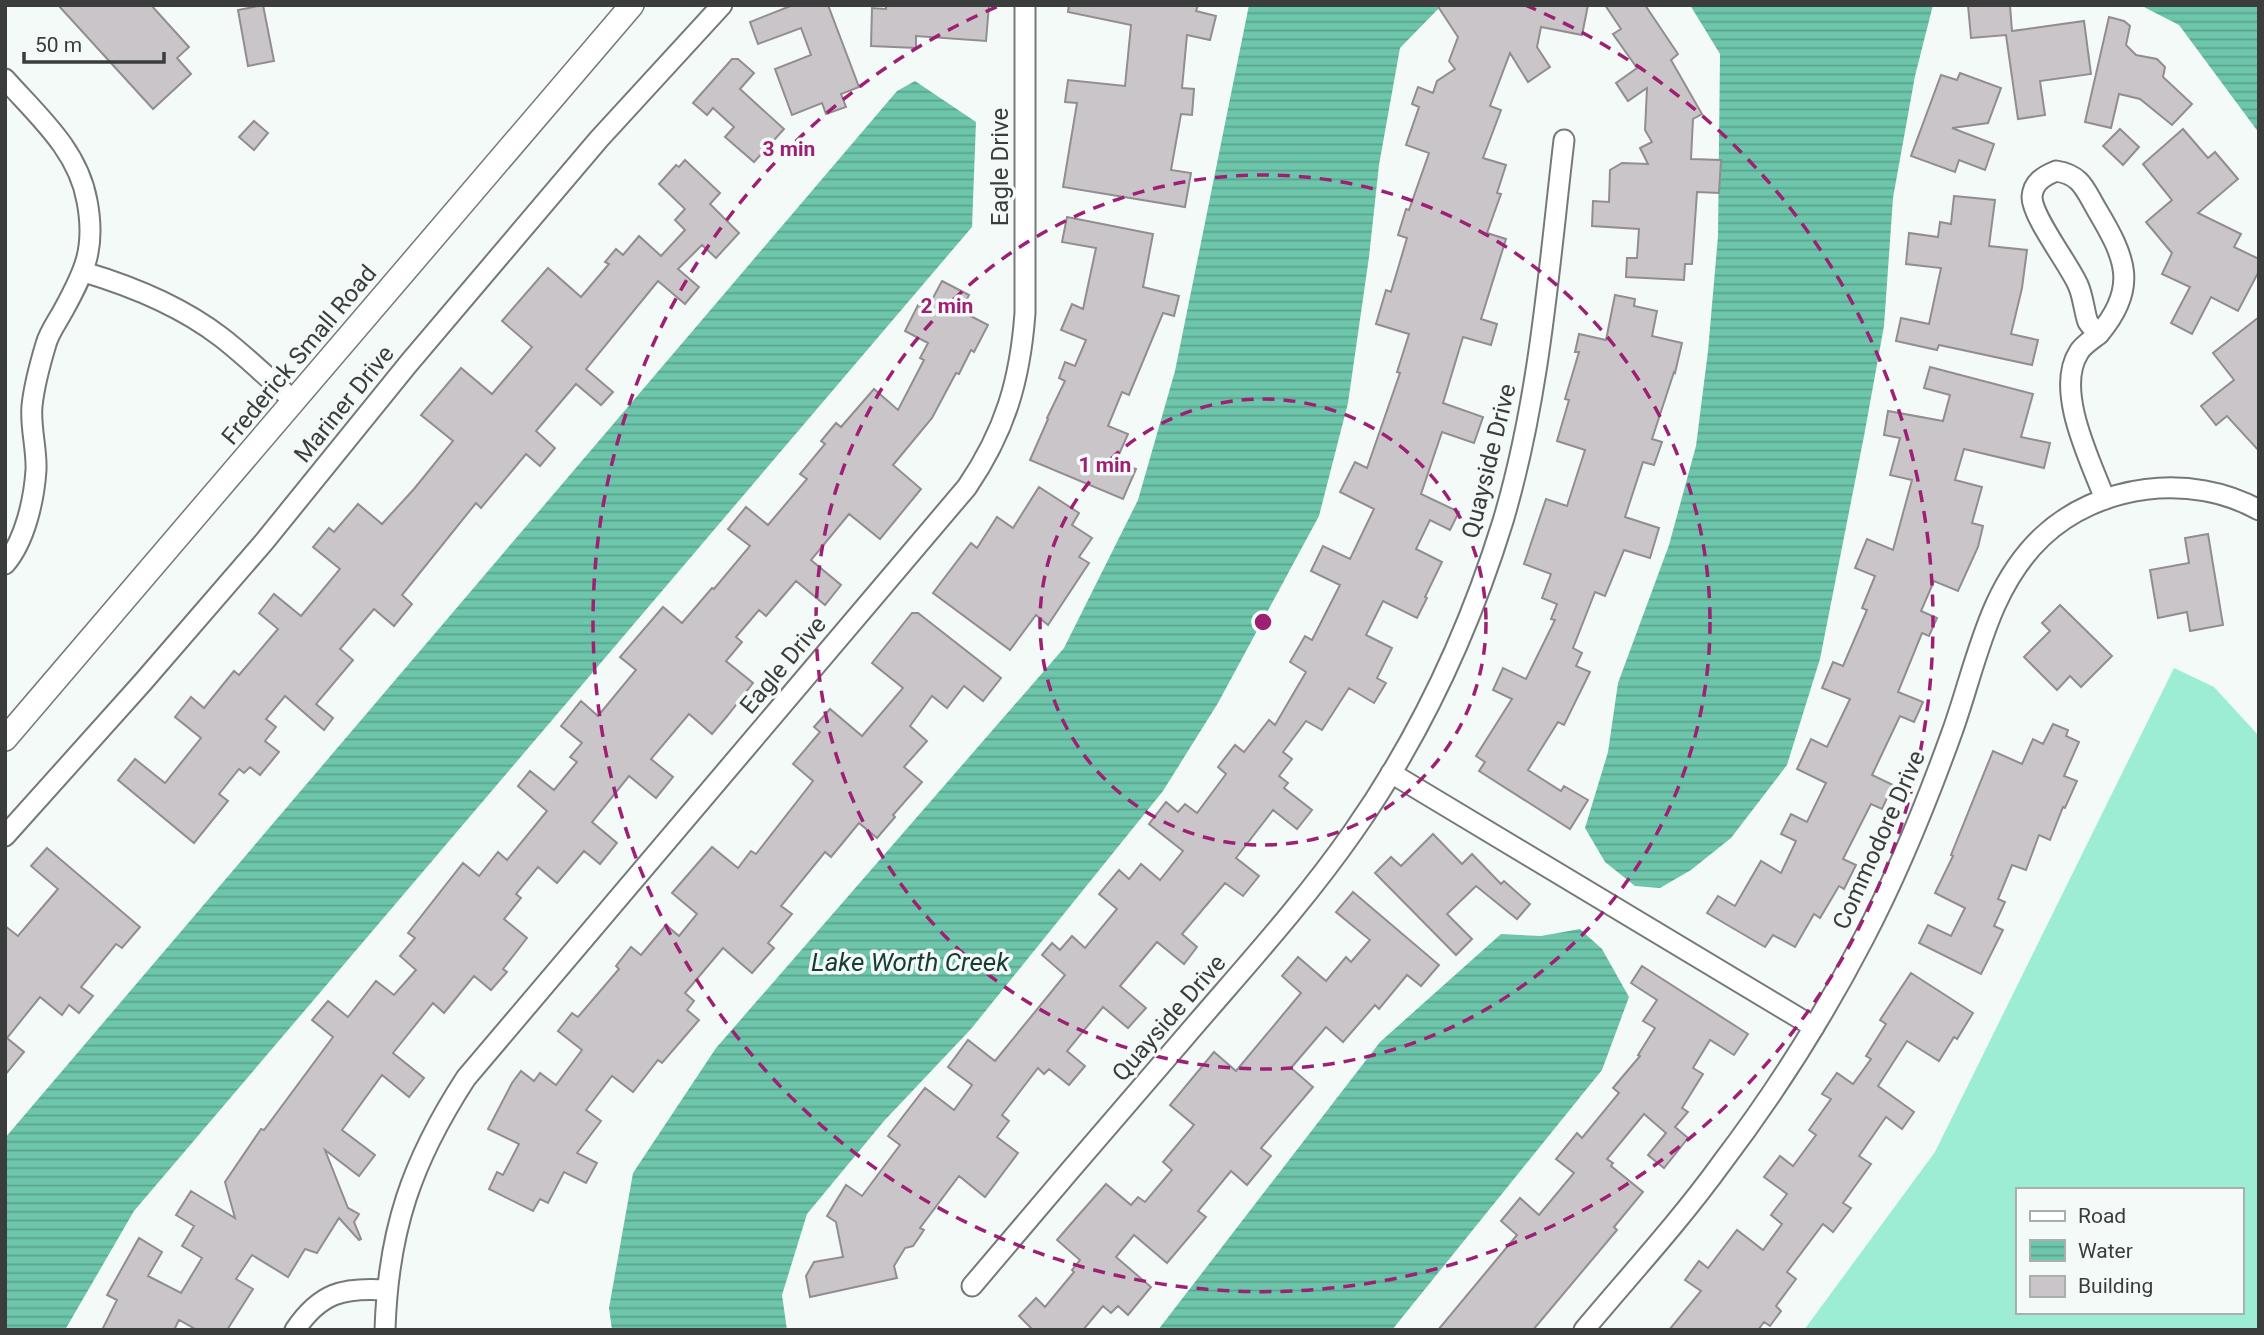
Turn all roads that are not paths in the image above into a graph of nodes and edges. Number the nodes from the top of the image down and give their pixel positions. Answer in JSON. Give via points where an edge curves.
{"nodes":[{"id":1,"x":632,"y":5,"type":"edge"},
{"id":2,"x":722,"y":5,"type":"edge"},
{"id":3,"x":1025,"y":5,"type":"edge"},
{"id":4,"x":5,"y":79,"type":"edge"},
{"id":5,"x":1564,"y":140,"type":"dead end"},
{"id":6,"x":84,"y":272,"type":"junction"},
{"id":7,"x":2099,"y":334,"type":"junction"},
{"id":8,"x":294,"y":401,"type":"junction"},
{"id":9,"x":2105,"y":499,"type":"junction"},
{"id":10,"x":2259,"y":510,"type":"edge"},
{"id":11,"x":5,"y":564,"type":"edge"},
{"id":12,"x":5,"y":739,"type":"edge"},
{"id":13,"x":1391,"y":772,"type":"junction"},
{"id":14,"x":5,"y":836,"type":"edge"},
{"id":15,"x":1814,"y":1027,"type":"junction"},
{"id":16,"x":972,"y":1286,"type":"dead end"},
{"id":17,"x":386,"y":1290,"type":"junction"},
{"id":18,"x":295,"y":1330,"type":"edge"},
{"id":19,"x":385,"y":1330,"type":"edge"},
{"id":20,"x":1584,"y":1330,"type":"edge"}],
"edges":[{"from":1,"to":8,"type":"street","name":"Frederick Small Road"},
{"from":2,"to":14,"type":"street","name":"Mariner Drive","via":[[599,139],[264,542]]},
{"from":3,"to":17,"type":"street","name":"Eagle Drive","via":[[1025,313],[1022,354],[995,442],[967,487],[466,1078],[435,1128],[409,1187]]},
{"from":4,"to":6,"type":"street","via":[[70,154],[80,176],[90,224]]},
{"from":5,"to":13,"type":"street","name":"Quayside Drive","via":[[1542,333],[1507,506],[1455,650]]},
{"from":6,"to":8,"type":"street","via":[[168,305],[219,335]]},
{"from":6,"to":11,"type":"street","via":[[47,341],[32,408],[36,469],[26,523]]},
{"from":7,"to":7,"type":"street","via":[[2087,320],[2077,281],[2032,199],[2035,186],[2056,171],[2070,173],[2080,181],[2121,257],[2121,298]]},
{"from":7,"to":9,"type":"street","via":[[2079,352],[2070,391],[2075,419]]},
{"from":8,"to":12,"type":"street","name":"Frederick Small Road"},
{"from":9,"to":10,"type":"street","name":"Commodore Drive","via":[[2137,490],[2195,489]]},
{"from":9,"to":15,"type":"street","name":"Commodore Drive","via":[[2078,511],[2043,536],[2006,580],[1993,606],[1933,786],[1900,863]]},
{"from":13,"to":15,"type":"street"},
{"from":13,"to":16,"type":"street","name":"Quayside Drive","via":[[1301,901]]},
{"from":15,"to":20,"type":"street","name":"Commodore Drive","via":[[1720,1166]]},
{"from":17,"to":18,"type":"street","via":[[335,1294],[310,1310]]},
{"from":17,"to":19,"type":"street","name":"Eagle Drive"}]}
